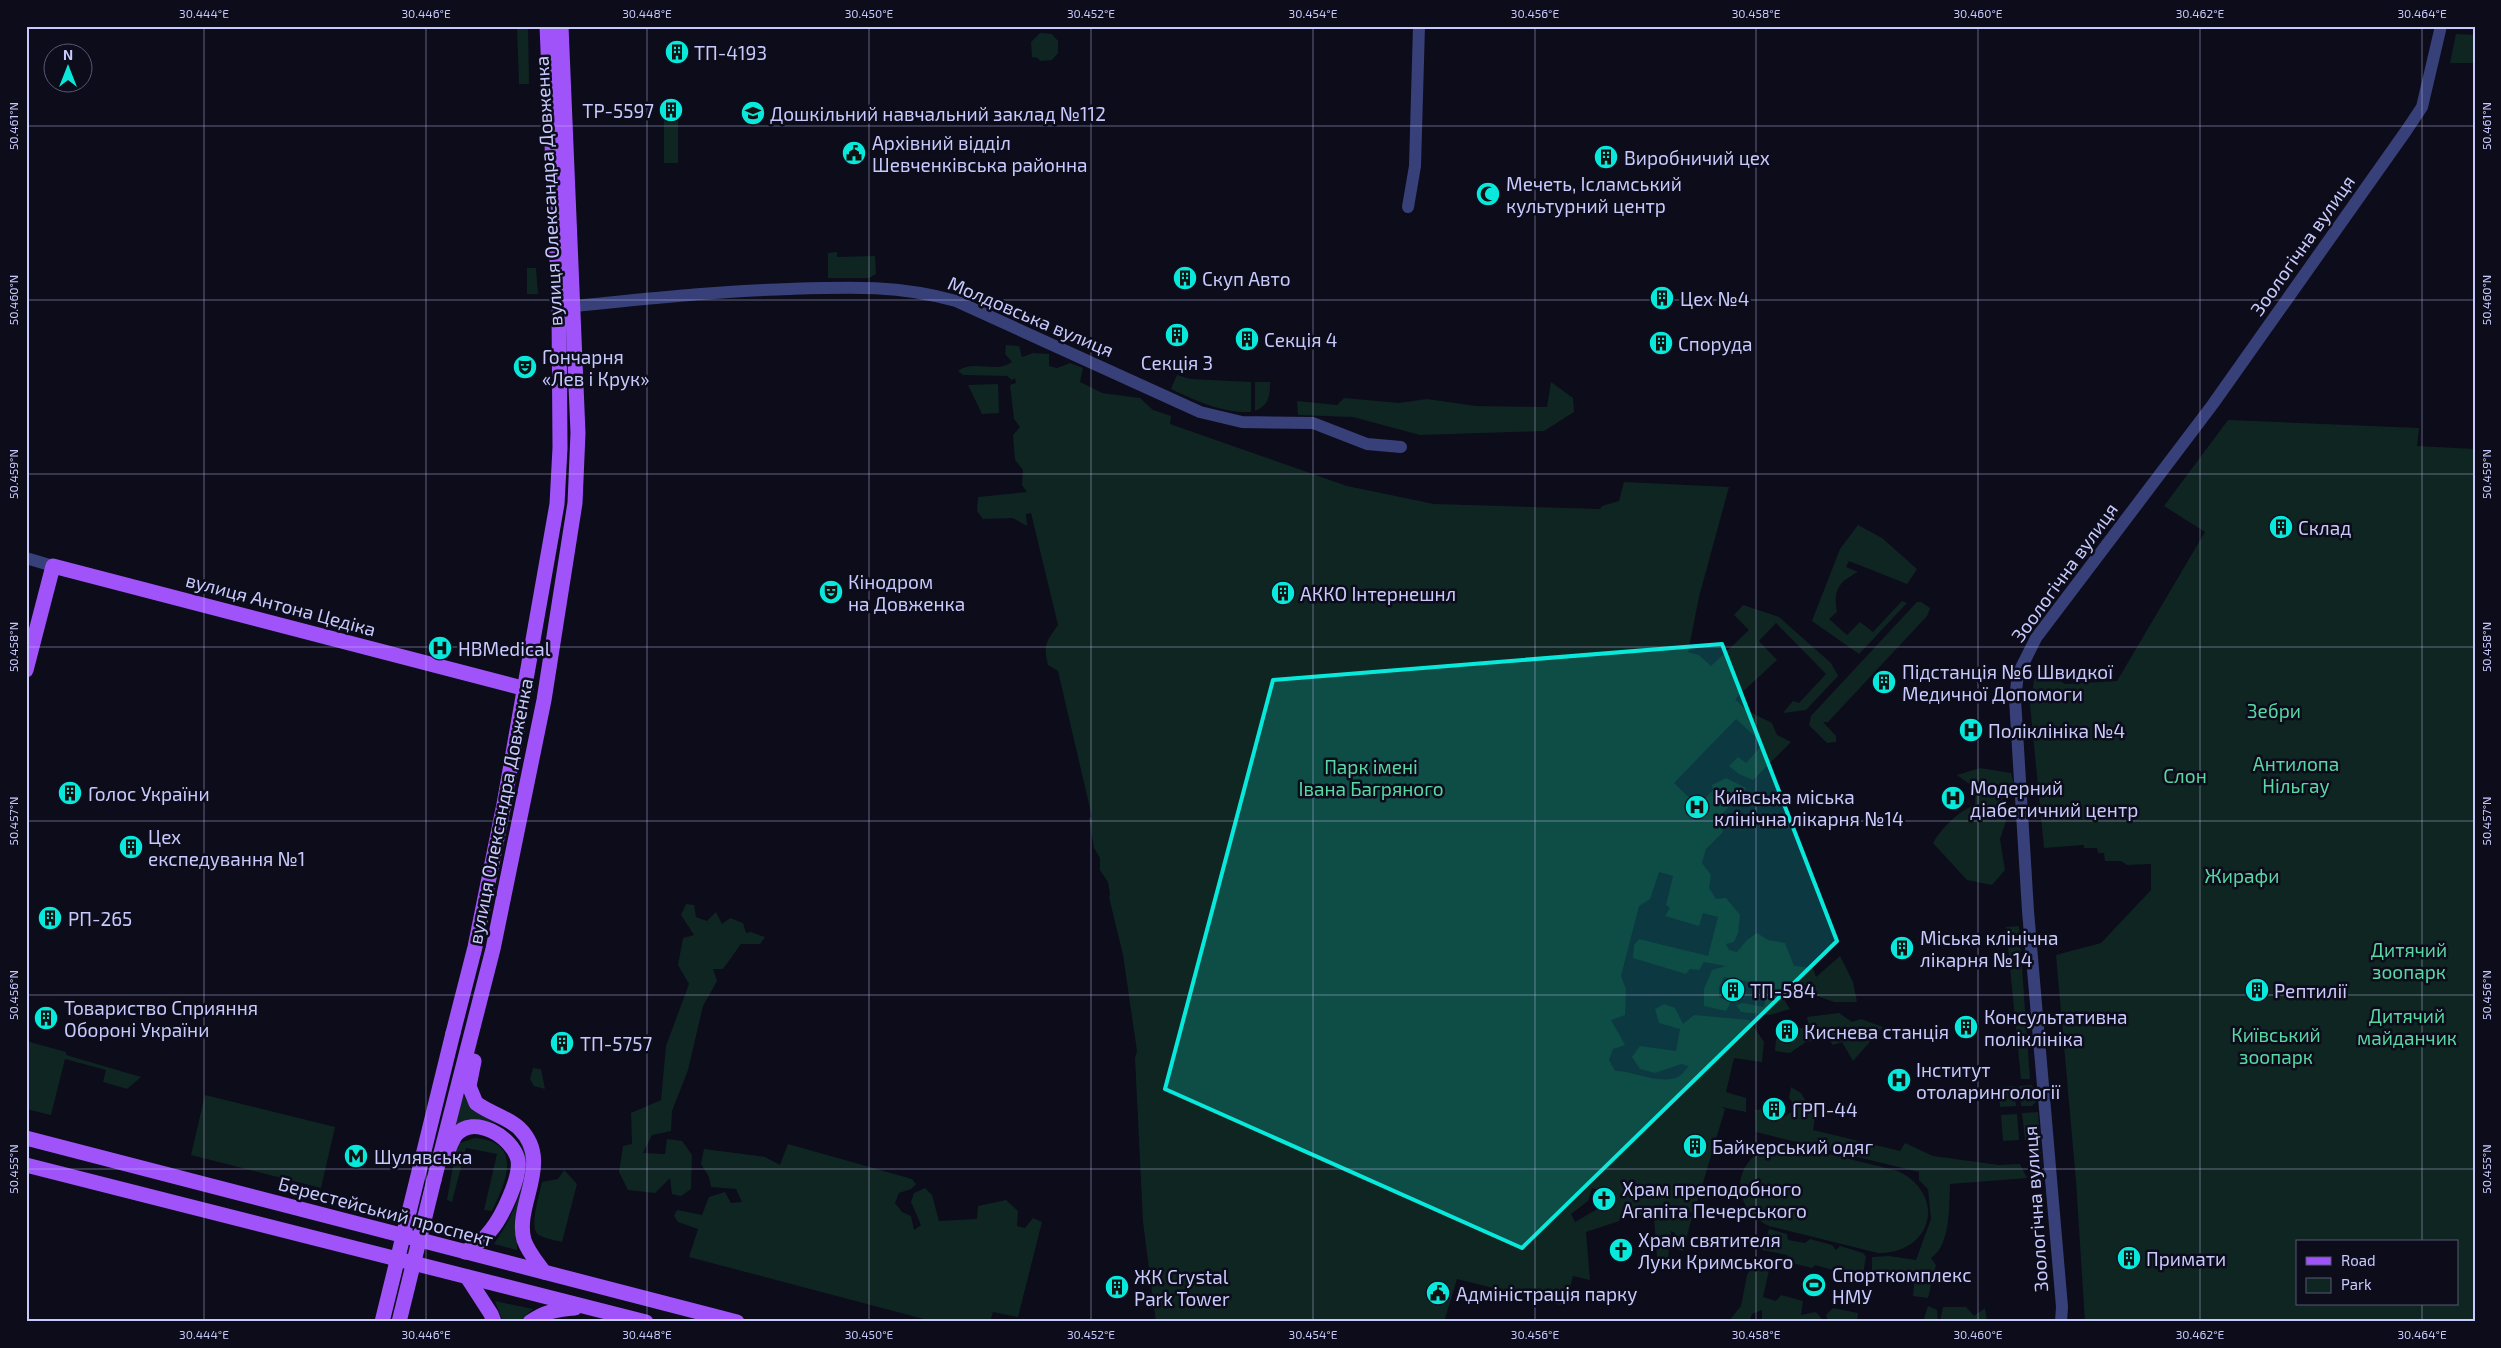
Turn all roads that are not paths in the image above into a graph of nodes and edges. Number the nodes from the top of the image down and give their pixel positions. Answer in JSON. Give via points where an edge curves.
{"nodes":[{"id":1,"x":547,"y":26,"type":"edge"},
{"id":2,"x":561,"y":26,"type":"edge"},
{"id":3,"x":1419,"y":26,"type":"edge"},
{"id":4,"x":2440,"y":26,"type":"edge"},
{"id":5,"x":1408,"y":207,"type":"dead end"},
{"id":6,"x":574,"y":306,"type":"junction"},
{"id":7,"x":1401,"y":447,"type":"dead end"},
{"id":8,"x":26,"y":558,"type":"edge"},
{"id":9,"x":53,"y":566,"type":"junction"},
{"id":10,"x":26,"y":670,"type":"edge"},
{"id":11,"x":526,"y":689,"type":"junction"},
{"id":12,"x":493,"y":949,"type":"junction"},
{"id":13,"x":26,"y":1138,"type":"edge"},
{"id":14,"x":26,"y":1165,"type":"edge"},
{"id":15,"x":434,"y":1180,"type":"junction"},
{"id":16,"x":465,"y":1252,"type":"junction"},
{"id":17,"x":544,"y":1272,"type":"junction"},
{"id":18,"x":467,"y":1277,"type":"junction"},
{"id":19,"x":589,"y":1308,"type":"junction"},
{"id":20,"x":382,"y":1322,"type":"edge"},
{"id":21,"x":398,"y":1322,"type":"edge"},
{"id":22,"x":494,"y":1322,"type":"edge"},
{"id":23,"x":530,"y":1322,"type":"edge"},
{"id":24,"x":646,"y":1322,"type":"edge"},
{"id":25,"x":737,"y":1322,"type":"edge"},
{"id":26,"x":2061,"y":1322,"type":"edge"}],
"edges":[{"from":1,"to":11,"type":"main road","name":"вулиця Олександра Довженка","via":[[559,310],[560,457],[553,536]]},
{"from":2,"to":6,"type":"main road","name":"вулиця Олександра Довженка"},
{"from":3,"to":5,"type":"street","via":[[1415,166]]},
{"from":4,"to":26,"type":"street","name":"Зоологічна вулиця","via":[[2422,107],[2213,404],[2036,638],[2018,674],[2016,734]]},
{"from":6,"to":7,"type":"street","name":"Молдовська вулиця","via":[[764,290],[882,287],[923,292],[956,302],[1200,412],[1242,422],[1313,423],[1367,444]]},
{"from":6,"to":12,"type":"main road","name":"вулиця Олександра Довженка","via":[[578,433],[575,503],[544,700]]},
{"from":8,"to":9,"type":"street","name":"вулиця Антона Цедіка"},
{"from":9,"to":10,"type":"main road"},
{"from":9,"to":11,"type":"main road","name":"вулиця Антона Цедіка"},
{"from":11,"to":20,"type":"main road","name":"вулиця Олександра Довженка","bridge":true,"via":[[475,944]]},
{"from":12,"to":15,"type":"main road","name":"вулиця Олександра Довженка"},
{"from":12,"to":17,"type":"main road","via":[[488,1001],[470,1078],[471,1094],[476,1103],[519,1128],[528,1140],[534,1178],[525,1215],[524,1239]]},
{"from":13,"to":16,"type":"main road","name":"Берестейський проспект"},
{"from":14,"to":18,"type":"main road"},
{"from":15,"to":16,"type":"main road","via":[[456,1136],[464,1130],[488,1130],[509,1141],[518,1160],[518,1170],[493,1228]]},
{"from":15,"to":21,"type":"main road","bridge":true},
{"from":16,"to":17,"type":"main road","name":"Берестейський проспект"},
{"from":17,"to":25,"type":"main road","name":"Берестейський проспект"},
{"from":18,"to":19,"type":"main road"},
{"from":18,"to":22,"type":"main road"},
{"from":19,"to":23,"type":"main road","via":[[561,1309],[542,1314]]},
{"from":19,"to":24,"type":"main road"}]}
